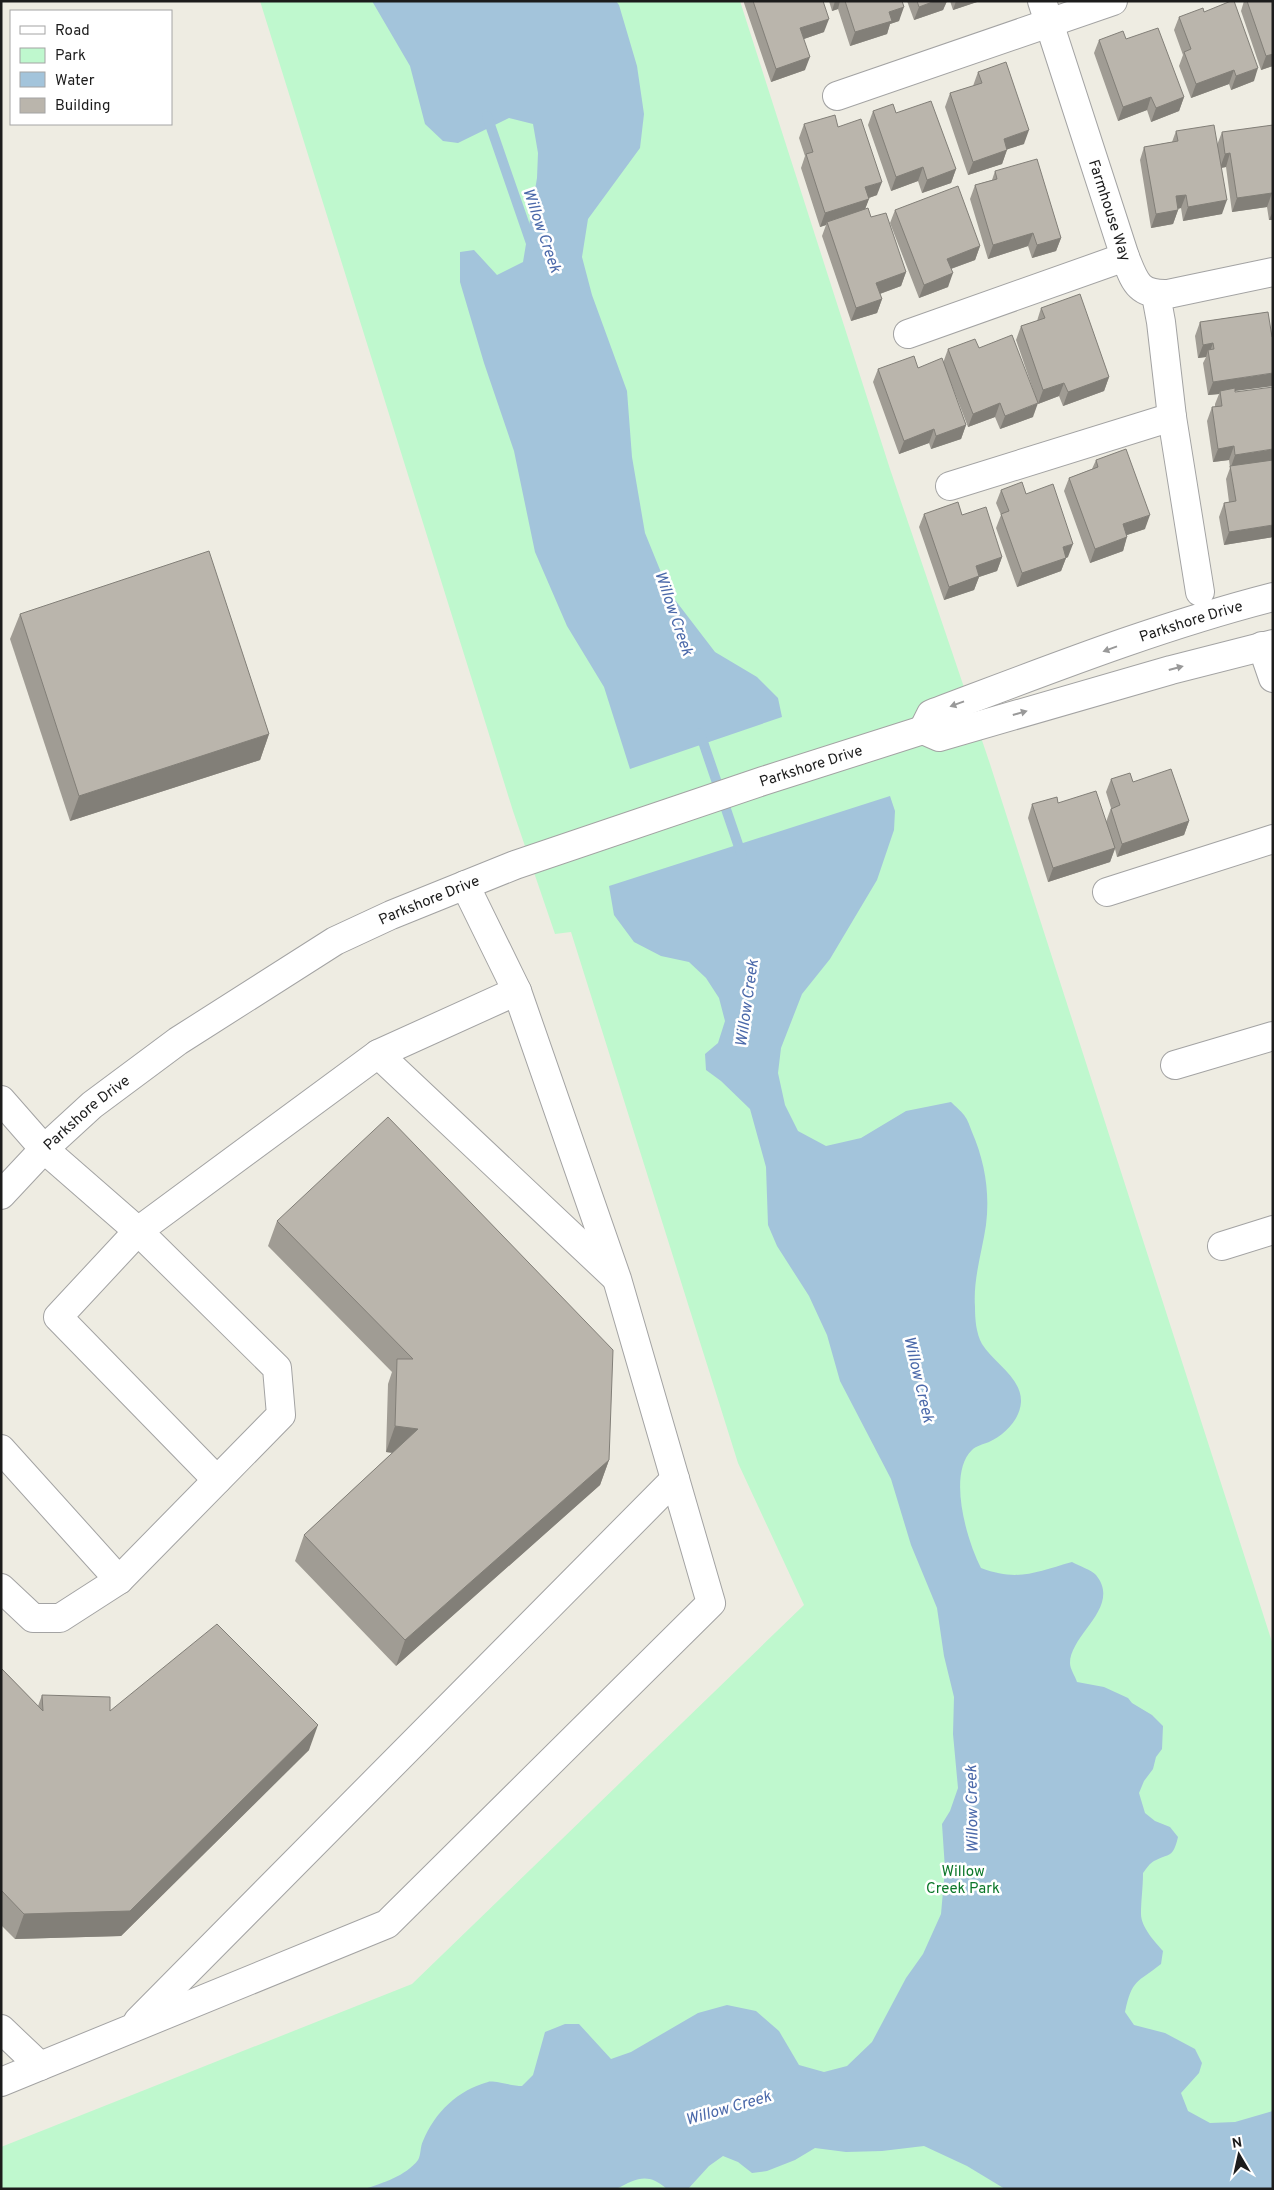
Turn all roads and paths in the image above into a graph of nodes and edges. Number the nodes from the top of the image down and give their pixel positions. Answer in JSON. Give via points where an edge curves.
{"nodes":[{"id":1,"x":1113,"y":1,"type":"edge"},
{"id":2,"x":1046,"y":12,"type":"edge"},
{"id":3,"x":838,"y":96,"type":"dead end"},
{"id":4,"x":1125,"y":257,"type":"junction"},
{"id":5,"x":1273,"y":272,"type":"edge"},
{"id":6,"x":1156,"y":295,"type":"junction"},
{"id":7,"x":908,"y":334,"type":"dead end"},
{"id":8,"x":1172,"y":417,"type":"junction"},
{"id":9,"x":950,"y":486,"type":"dead end"},
{"id":10,"x":1200,"y":592,"type":"dead end"},
{"id":11,"x":1273,"y":597,"type":"edge"},
{"id":12,"x":1268,"y":645,"type":"edge"},
{"id":13,"x":1273,"y":678,"type":"edge"},
{"id":14,"x":923,"y":730,"type":"junction"},
{"id":15,"x":1273,"y":839,"type":"edge"},
{"id":16,"x":465,"y":885,"type":"junction"},
{"id":17,"x":1107,"y":892,"type":"dead end"},
{"id":18,"x":517,"y":991,"type":"junction"},
{"id":19,"x":1273,"y":1036,"type":"edge"},
{"id":20,"x":378,"y":1054,"type":"junction"},
{"id":21,"x":1176,"y":1065,"type":"dead end"},
{"id":22,"x":1,"y":1100,"type":"edge"},
{"id":23,"x":44,"y":1149,"type":"junction"},
{"id":24,"x":1,"y":1195,"type":"edge"},
{"id":25,"x":1273,"y":1230,"type":"edge"},
{"id":26,"x":138,"y":1232,"type":"junction"},
{"id":27,"x":1222,"y":1246,"type":"dead end"},
{"id":28,"x":618,"y":1279,"type":"junction"},
{"id":29,"x":1,"y":1449,"type":"edge"},
{"id":30,"x":675,"y":1479,"type":"junction"},
{"id":31,"x":217,"y":1480,"type":"junction"},
{"id":32,"x":119,"y":1580,"type":"junction"},
{"id":33,"x":1,"y":1588,"type":"edge"},
{"id":34,"x":1,"y":2029,"type":"edge"},
{"id":35,"x":130,"y":2029,"type":"junction"},
{"id":36,"x":40,"y":2066,"type":"junction"},
{"id":37,"x":1,"y":2082,"type":"edge"}],
"edges":[{"from":1,"to":2,"type":"street"},
{"from":2,"to":3,"type":"street"},
{"from":2,"to":4,"type":"street","name":"Farmhouse Way"},
{"from":4,"to":6,"type":"street","name":"Farmhouse Way","via":[[1138,286]]},
{"from":4,"to":7,"type":"street"},
{"from":5,"to":6,"type":"street"},
{"from":6,"to":8,"type":"street"},
{"from":8,"to":9,"type":"street"},
{"from":8,"to":10,"type":"street"},
{"from":11,"to":14,"type":"street","name":"Parkshore Drive","one_way":true,"via":[[1159,631],[931,714]]},
{"from":12,"to":13,"type":"street"},
{"from":14,"to":12,"type":"street","name":"Parkshore Drive","one_way":true,"via":[[939,737]]},
{"from":14,"to":16,"type":"street","name":"Parkshore Drive","via":[[735,790]]},
{"from":15,"to":17,"type":"street"},
{"from":16,"to":18,"type":"street"},
{"from":16,"to":23,"type":"street","name":"Parkshore Drive","via":[[335,941],[285,971],[178,1041],[92,1105]]},
{"from":18,"to":20,"type":"street"},
{"from":18,"to":28,"type":"street"},
{"from":19,"to":21,"type":"street"},
{"from":20,"to":26,"type":"street"},
{"from":20,"to":28,"type":"street"},
{"from":22,"to":23,"type":"street"},
{"from":23,"to":24,"type":"street","name":"Parkshore Drive"},
{"from":23,"to":26,"type":"street"},
{"from":25,"to":27,"type":"street"},
{"from":26,"to":31,"type":"street","via":[[277,1368],[281,1415]]},
{"from":26,"to":31,"type":"street","via":[[58,1317]]},
{"from":28,"to":30,"type":"street"},
{"from":29,"to":32,"type":"street"},
{"from":30,"to":35,"type":"street"},
{"from":30,"to":35,"type":"street","via":[[711,1603],[387,1924]]},
{"from":31,"to":32,"type":"street"},
{"from":32,"to":33,"type":"street","via":[[60,1618],[33,1618]]},
{"from":34,"to":36,"type":"street"},
{"from":35,"to":36,"type":"street"},
{"from":36,"to":37,"type":"street"}]}
